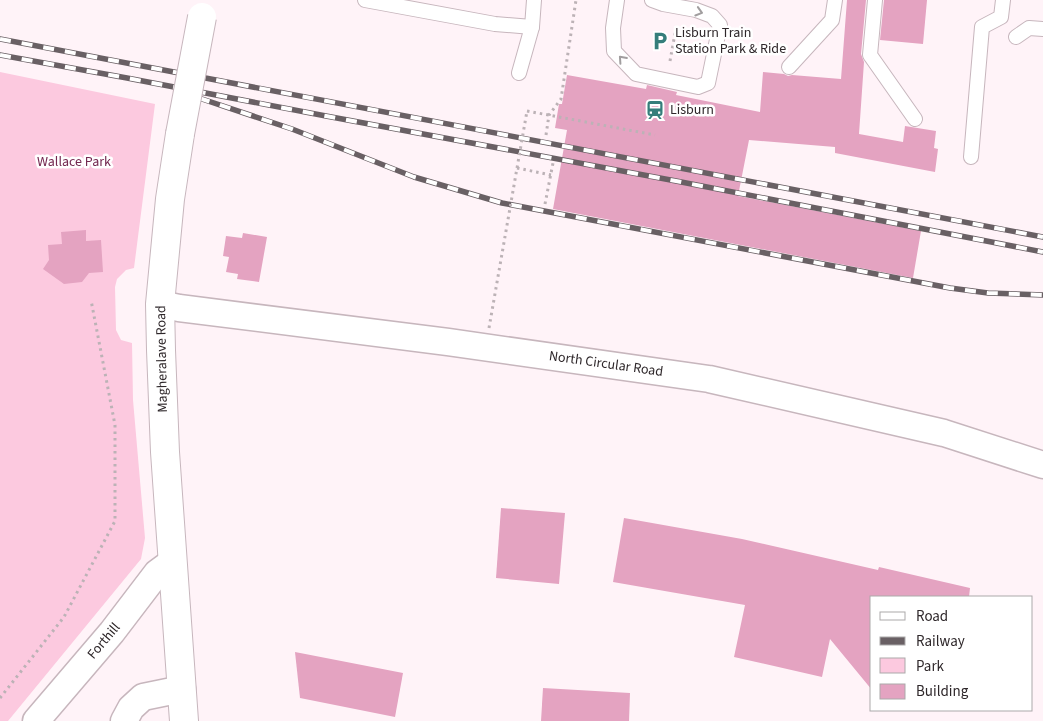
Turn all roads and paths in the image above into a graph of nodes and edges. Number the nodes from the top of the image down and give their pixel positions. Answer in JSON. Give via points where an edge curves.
{"nodes":[{"id":1,"x":365,"y":0,"type":"edge"},
{"id":2,"x":534,"y":0,"type":"edge"},
{"id":3,"x":576,"y":0,"type":"edge"},
{"id":4,"x":617,"y":0,"type":"edge"},
{"id":5,"x":652,"y":0,"type":"edge"},
{"id":6,"x":835,"y":0,"type":"edge"},
{"id":7,"x":874,"y":0,"type":"edge"},
{"id":8,"x":1003,"y":0,"type":"edge"},
{"id":9,"x":205,"y":8,"type":"edge"},
{"id":10,"x":680,"y":8,"type":"junction"},
{"id":11,"x":532,"y":27,"type":"junction"},
{"id":12,"x":1043,"y":29,"type":"edge"},
{"id":13,"x":1016,"y":37,"type":"dead end"},
{"id":14,"x":789,"y":66,"type":"dead end"},
{"id":15,"x":519,"y":73,"type":"dead end"},
{"id":16,"x":666,"y":80,"type":"junction"},
{"id":17,"x":549,"y":115,"type":"junction"},
{"id":18,"x":915,"y":119,"type":"dead end"},
{"id":19,"x":546,"y":135,"type":"dead end"},
{"id":20,"x":655,"y":135,"type":"dead end"},
{"id":21,"x":971,"y":156,"type":"dead end"},
{"id":22,"x":553,"y":163,"type":"dead end"},
{"id":23,"x":517,"y":168,"type":"junction"},
{"id":24,"x":551,"y":175,"type":"junction"},
{"id":25,"x":545,"y":204,"type":"dead end"},
{"id":26,"x":91,"y":300,"type":"dead end"},
{"id":27,"x":160,"y":304,"type":"junction"},
{"id":28,"x":488,"y":328,"type":"dead end"},
{"id":29,"x":1043,"y":465,"type":"edge"},
{"id":30,"x":172,"y":562,"type":"junction"},
{"id":31,"x":182,"y":689,"type":"junction"},
{"id":32,"x":0,"y":698,"type":"edge"},
{"id":33,"x":36,"y":721,"type":"edge"},
{"id":34,"x":124,"y":721,"type":"edge"},
{"id":35,"x":184,"y":721,"type":"edge"}],
"edges":[{"from":1,"to":11,"type":"lane","via":[[495,24]]},
{"from":2,"to":11,"type":"lane"},
{"from":3,"to":17,"type":"path","via":[[561,99]]},
{"from":16,"to":4,"type":"lane","one_way":true,"via":[[636,74],[614,51]]},
{"from":5,"to":10,"type":"lane"},
{"from":6,"to":14,"type":"lane","via":[[832,20]]},
{"from":7,"to":18,"type":"lane","via":[[870,56]]},
{"from":8,"to":21,"type":"lane","via":[[1001,17],[982,27]]},
{"from":9,"to":27,"type":"street","name":"Magheralave Road","bridge":true,"via":[[170,199]]},
{"from":10,"to":16,"type":"path"},
{"from":10,"to":16,"type":"lane","one_way":true,"via":[[712,16],[720,25],[708,83],[698,87]]},
{"from":11,"to":15,"type":"lane"},
{"from":12,"to":13,"type":"lane","via":[[1029,28]]},
{"from":17,"to":19,"type":"path"},
{"from":17,"to":20,"type":"path"},
{"from":17,"to":23,"type":"path","bridge":true,"via":[[528,111]]},
{"from":22,"to":24,"type":"path"},
{"from":23,"to":24,"type":"path"},
{"from":23,"to":28,"type":"path","bridge":true},
{"from":24,"to":25,"type":"path"},
{"from":26,"to":32,"type":"path","via":[[115,425],[116,521],[64,617]]},
{"from":27,"to":29,"type":"street","name":"North Circular Road","via":[[709,379],[944,433]]},
{"from":27,"to":30,"type":"street","name":"Magheralave Road"},
{"from":30,"to":31,"type":"street","name":"Magheralave Road"},
{"from":30,"to":33,"type":"street","name":"Forthill","via":[[157,573],[112,632]]},
{"from":31,"to":34,"type":"street","via":[[143,697],[130,708]]},
{"from":31,"to":35,"type":"street","name":"Magheralave Road"}]}
